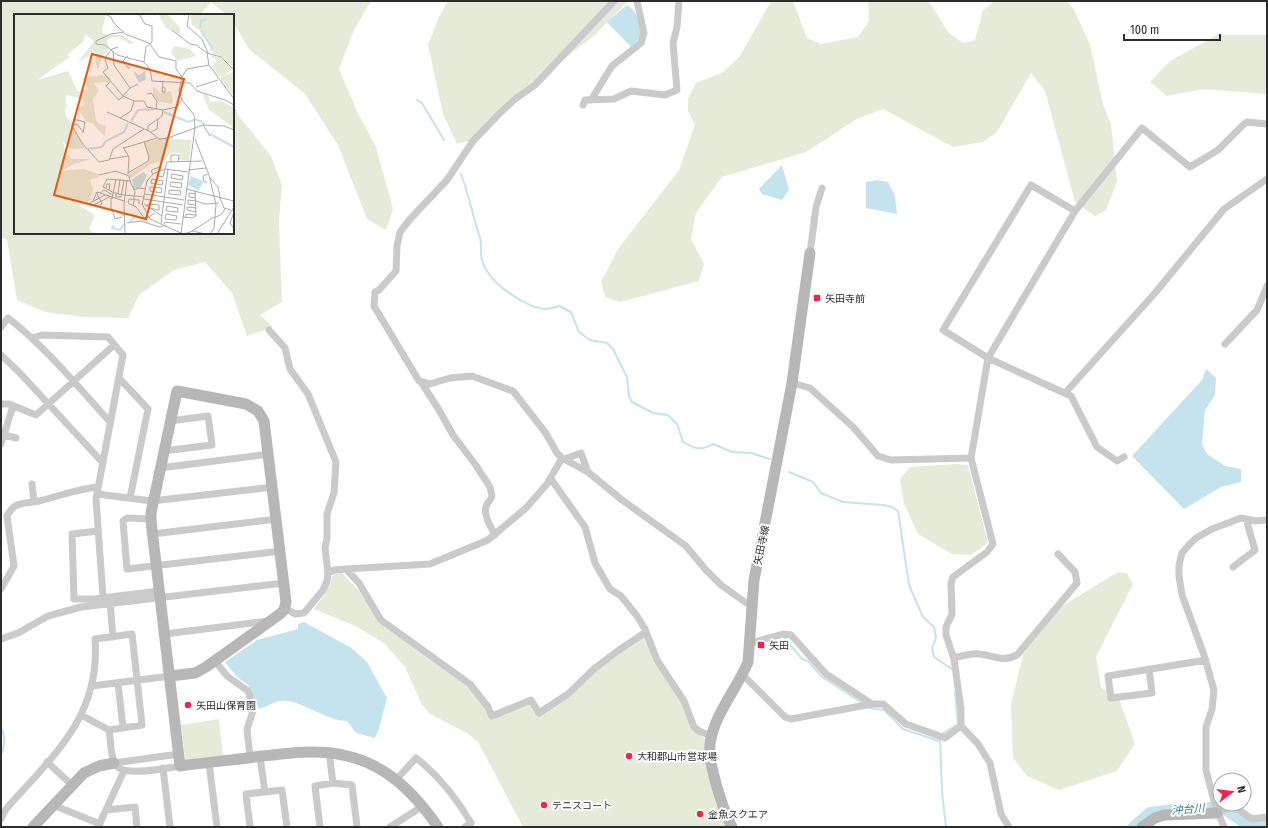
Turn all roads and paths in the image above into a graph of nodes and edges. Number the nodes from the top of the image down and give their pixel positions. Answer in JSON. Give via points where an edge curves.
{"nodes":[{"id":1,"x":614,"y":1,"type":"edge"},
{"id":2,"x":638,"y":1,"type":"edge"},
{"id":3,"x":679,"y":1,"type":"edge"},
{"id":4,"x":591,"y":100,"type":"junction"},
{"id":5,"x":583,"y":105,"type":"dead end"},
{"id":6,"x":1267,"y":124,"type":"edge"},
{"id":7,"x":1267,"y":179,"type":"edge"},
{"id":8,"x":822,"y":188,"type":"dead end"},
{"id":9,"x":1075,"y":211,"type":"junction"},
{"id":10,"x":810,"y":253,"type":"joint"},
{"id":11,"x":1267,"y":286,"type":"edge"},
{"id":12,"x":1,"y":327,"type":"edge"},
{"id":13,"x":269,"y":330,"type":"dead end"},
{"id":14,"x":32,"y":338,"type":"junction"},
{"id":15,"x":1225,"y":344,"type":"dead end"},
{"id":16,"x":114,"y":345,"type":"junction"},
{"id":17,"x":1,"y":355,"type":"edge"},
{"id":18,"x":988,"y":358,"type":"junction"},
{"id":19,"x":119,"y":378,"type":"junction"},
{"id":20,"x":73,"y":382,"type":"junction"},
{"id":21,"x":421,"y":382,"type":"junction"},
{"id":22,"x":792,"y":383,"type":"junction"},
{"id":23,"x":1066,"y":392,"type":"junction"},
{"id":24,"x":1,"y":404,"type":"edge"},
{"id":25,"x":49,"y":404,"type":"junction"},
{"id":26,"x":13,"y":406,"type":"junction"},
{"id":27,"x":170,"y":421,"type":"junction"},
{"id":28,"x":110,"y":422,"type":"junction"},
{"id":29,"x":4,"y":435,"type":"junction"},
{"id":30,"x":16,"y":438,"type":"dead end"},
{"id":31,"x":1,"y":444,"type":"edge"},
{"id":32,"x":163,"y":451,"type":"junction"},
{"id":33,"x":269,"y":454,"type":"junction"},
{"id":34,"x":1124,"y":456,"type":"dead end"},
{"id":35,"x":971,"y":458,"type":"junction"},
{"id":36,"x":564,"y":459,"type":"junction"},
{"id":37,"x":103,"y":463,"type":"junction"},
{"id":38,"x":160,"y":468,"type":"junction"},
{"id":39,"x":588,"y":472,"type":"junction"},
{"id":40,"x":551,"y":479,"type":"junction"},
{"id":41,"x":32,"y":484,"type":"dead end"},
{"id":42,"x":273,"y":487,"type":"junction"},
{"id":43,"x":98,"y":491,"type":"junction"},
{"id":44,"x":130,"y":498,"type":"junction"},
{"id":45,"x":152,"y":501,"type":"junction"},
{"id":46,"x":34,"y":502,"type":"junction"},
{"id":47,"x":8,"y":514,"type":"junction"},
{"id":48,"x":1,"y":518,"type":"edge"},
{"id":49,"x":151,"y":519,"type":"junction"},
{"id":50,"x":277,"y":519,"type":"junction"},
{"id":51,"x":1246,"y":519,"type":"junction"},
{"id":52,"x":1267,"y":520,"type":"edge"},
{"id":53,"x":98,"y":531,"type":"junction"},
{"id":54,"x":153,"y":534,"type":"junction"},
{"id":55,"x":496,"y":535,"type":"junction"},
{"id":56,"x":281,"y":551,"type":"junction"},
{"id":57,"x":1058,"y":554,"type":"dead end"},
{"id":58,"x":156,"y":566,"type":"junction"},
{"id":59,"x":1233,"y":567,"type":"dead end"},
{"id":60,"x":346,"y":568,"type":"junction"},
{"id":61,"x":328,"y":573,"type":"junction"},
{"id":62,"x":284,"y":583,"type":"junction"},
{"id":63,"x":1,"y":589,"type":"edge"},
{"id":64,"x":160,"y":594,"type":"junction"},
{"id":65,"x":103,"y":597,"type":"junction"},
{"id":66,"x":110,"y":603,"type":"junction"},
{"id":67,"x":752,"y":607,"type":"junction"},
{"id":68,"x":285,"y":608,"type":"junction"},
{"id":69,"x":270,"y":621,"type":"junction"},
{"id":70,"x":646,"y":632,"type":"junction"},
{"id":71,"x":164,"y":634,"type":"junction"},
{"id":72,"x":113,"y":637,"type":"junction"},
{"id":73,"x":1,"y":639,"type":"edge"},
{"id":74,"x":751,"y":642,"type":"junction"},
{"id":75,"x":954,"y":658,"type":"junction"},
{"id":76,"x":215,"y":660,"type":"junction"},
{"id":77,"x":1206,"y":660,"type":"junction"},
{"id":78,"x":1149,"y":669,"type":"junction"},
{"id":79,"x":743,"y":675,"type":"junction"},
{"id":80,"x":170,"y":676,"type":"junction"},
{"id":81,"x":137,"y":680,"type":"junction"},
{"id":82,"x":118,"y":683,"type":"junction"},
{"id":83,"x":92,"y":686,"type":"junction"},
{"id":84,"x":867,"y":704,"type":"junction"},
{"id":85,"x":81,"y":715,"type":"junction"},
{"id":86,"x":961,"y":726,"type":"junction"},
{"id":87,"x":123,"y":728,"type":"junction"},
{"id":88,"x":109,"y":730,"type":"junction"},
{"id":89,"x":711,"y":736,"type":"junction"},
{"id":90,"x":329,"y":752,"type":"junction"},
{"id":91,"x":179,"y":754,"type":"junction"},
{"id":92,"x":255,"y":757,"type":"junction"},
{"id":93,"x":47,"y":762,"type":"junction"},
{"id":94,"x":114,"y":763,"type":"junction"},
{"id":95,"x":209,"y":763,"type":"junction"},
{"id":96,"x":180,"y":766,"type":"junction"},
{"id":97,"x":163,"y":768,"type":"junction"},
{"id":98,"x":124,"y":771,"type":"junction"},
{"id":99,"x":396,"y":780,"type":"junction"},
{"id":100,"x":333,"y":783,"type":"junction"},
{"id":101,"x":72,"y":784,"type":"junction"},
{"id":102,"x":1212,"y":787,"type":"edge"},
{"id":103,"x":265,"y":792,"type":"junction"},
{"id":104,"x":53,"y":805,"type":"junction"},
{"id":105,"x":423,"y":806,"type":"junction"},
{"id":106,"x":106,"y":810,"type":"junction"},
{"id":107,"x":1212,"y":810,"type":"edge"},
{"id":108,"x":1221,"y":812,"type":"edge"},
{"id":109,"x":1242,"y":812,"type":"edge"},
{"id":110,"x":1267,"y":817,"type":"edge"},
{"id":111,"x":1,"y":819,"type":"edge"},
{"id":112,"x":99,"y":826,"type":"edge"},
{"id":113,"x":33,"y":827,"type":"edge"},
{"id":114,"x":137,"y":827,"type":"edge"},
{"id":115,"x":170,"y":827,"type":"edge"},
{"id":116,"x":217,"y":827,"type":"edge"},
{"id":117,"x":250,"y":827,"type":"edge"},
{"id":118,"x":287,"y":827,"type":"edge"},
{"id":119,"x":320,"y":827,"type":"edge"},
{"id":120,"x":356,"y":827,"type":"edge"},
{"id":121,"x":390,"y":827,"type":"edge"},
{"id":122,"x":438,"y":827,"type":"edge"},
{"id":123,"x":465,"y":827,"type":"edge"},
{"id":124,"x":732,"y":827,"type":"edge"},
{"id":125,"x":1009,"y":827,"type":"edge"},
{"id":126,"x":1142,"y":827,"type":"edge"},
{"id":127,"x":1224,"y":827,"type":"edge"}],
"edges":[{"from":1,"to":21,"type":"street","via":[[535,85],[514,100],[473,142],[447,180],[400,232],[396,271],[375,292],[373,301],[377,312]]},
{"from":2,"to":4,"type":"street","via":[[644,33],[641,43],[612,66]]},
{"from":3,"to":4,"type":"street","via":[[673,43],[676,90],[665,95],[631,91],[614,99]]},
{"from":4,"to":5,"type":"street","via":[[585,100]]},
{"from":6,"to":9,"type":"street","via":[[1247,122],[1218,150],[1190,167],[1142,128]]},
{"from":7,"to":23,"type":"street","via":[[1224,209],[1155,293]]},
{"from":8,"to":10,"type":"street","via":[[816,207]]},
{"from":9,"to":18,"type":"street"},
{"from":9,"to":18,"type":"street","via":[[1032,185],[944,330]]},
{"from":10,"to":22,"type":"street","name":"矢田寺線"},
{"from":11,"to":15,"type":"street","via":[[1257,310]]},
{"from":12,"to":14,"type":"street","via":[[8,318]]},
{"from":13,"to":61,"type":"street","via":[[285,348],[290,369],[308,394],[334,457],[334,493],[327,509],[325,544]]},
{"from":14,"to":16,"type":"street","via":[[42,335],[108,337]]},
{"from":14,"to":20,"type":"street"},
{"from":16,"to":19,"type":"street","via":[[123,355]]},
{"from":16,"to":20,"type":"street"},
{"from":17,"to":25,"type":"street"},
{"from":18,"to":23,"type":"street"},
{"from":18,"to":35,"type":"street"},
{"from":19,"to":28,"type":"street"},
{"from":19,"to":44,"type":"street","via":[[148,409]]},
{"from":20,"to":25,"type":"street"},
{"from":20,"to":28,"type":"street"},
{"from":21,"to":36,"type":"street","via":[[430,384],[450,378],[472,376],[513,391]]},
{"from":21,"to":55,"type":"street","via":[[449,430],[490,487],[492,496],[486,512],[489,524]]},
{"from":22,"to":35,"type":"street","via":[[810,388],[853,426],[878,456],[891,460]]},
{"from":22,"to":67,"type":"street","name":"矢田寺線","via":[[756,569]]},
{"from":23,"to":34,"type":"street","via":[[1071,396],[1097,447],[1117,461]]},
{"from":24,"to":26,"type":"street"},
{"from":25,"to":26,"type":"street","via":[[36,415]]},
{"from":25,"to":37,"type":"street"},
{"from":26,"to":29,"type":"street"},
{"from":27,"to":32,"type":"street"},
{"from":27,"to":32,"type":"street","via":[[208,416],[212,445]]},
{"from":27,"to":33,"type":"street","via":[[177,391],[246,404],[258,411],[264,420]]},
{"from":28,"to":37,"type":"street"},
{"from":29,"to":30,"type":"street"},
{"from":29,"to":31,"type":"street"},
{"from":32,"to":38,"type":"street"},
{"from":33,"to":38,"type":"street"},
{"from":33,"to":42,"type":"street"},
{"from":35,"to":75,"type":"street","via":[[993,544],[987,552],[953,577],[950,583],[953,606],[946,635]]},
{"from":36,"to":39,"type":"street"},
{"from":36,"to":39,"type":"street","via":[[581,453]]},
{"from":36,"to":40,"type":"street"},
{"from":37,"to":43,"type":"street"},
{"from":38,"to":45,"type":"street"},
{"from":39,"to":67,"type":"street","via":[[686,546],[713,577]]},
{"from":40,"to":55,"type":"street","via":[[526,508]]},
{"from":40,"to":70,"type":"street","via":[[585,527],[595,563],[610,589],[621,596]]},
{"from":41,"to":46,"type":"street"},
{"from":42,"to":45,"type":"street"},
{"from":42,"to":50,"type":"street"},
{"from":43,"to":44,"type":"street"},
{"from":43,"to":46,"type":"street","via":[[72,491]]},
{"from":43,"to":53,"type":"street"},
{"from":44,"to":45,"type":"street"},
{"from":45,"to":49,"type":"street"},
{"from":46,"to":47,"type":"street","via":[[16,506]]},
{"from":47,"to":48,"type":"street"},
{"from":47,"to":63,"type":"street","via":[[14,566]]},
{"from":49,"to":54,"type":"street"},
{"from":49,"to":58,"type":"street","via":[[127,518],[123,521],[127,569]]},
{"from":50,"to":54,"type":"street"},
{"from":50,"to":56,"type":"street"},
{"from":51,"to":52,"type":"street"},
{"from":51,"to":59,"type":"street","via":[[1255,550]]},
{"from":51,"to":77,"type":"street","via":[[1232,520],[1196,538],[1182,553],[1178,576],[1182,595]]},
{"from":53,"to":65,"type":"street"},
{"from":53,"to":65,"type":"street","via":[[72,534],[74,599]]},
{"from":54,"to":58,"type":"street"},
{"from":55,"to":60,"type":"street","via":[[430,564]]},
{"from":56,"to":58,"type":"street"},
{"from":56,"to":62,"type":"street"},
{"from":57,"to":75,"type":"street","via":[[1076,572],[1077,583],[1017,655],[1008,659],[981,654]]},
{"from":58,"to":64,"type":"street"},
{"from":60,"to":61,"type":"street"},
{"from":60,"to":70,"type":"street","via":[[360,583],[381,620],[470,684],[492,716],[531,700],[539,713],[568,694],[613,654]]},
{"from":61,"to":68,"type":"street","via":[[323,590],[304,613],[295,614]]},
{"from":62,"to":64,"type":"street"},
{"from":62,"to":68,"type":"street"},
{"from":64,"to":65,"type":"street"},
{"from":64,"to":66,"type":"street"},
{"from":64,"to":71,"type":"street"},
{"from":66,"to":72,"type":"street"},
{"from":66,"to":73,"type":"street","via":[[81,607],[48,616],[18,633]]},
{"from":67,"to":74,"type":"street","name":"矢田寺線"},
{"from":68,"to":69,"type":"street"},
{"from":69,"to":71,"type":"street"},
{"from":69,"to":76,"type":"street"},
{"from":70,"to":89,"type":"street","via":[[657,660],[684,701],[694,727]]},
{"from":71,"to":80,"type":"street"},
{"from":72,"to":81,"type":"street","via":[[132,634]]},
{"from":72,"to":83,"type":"street","via":[[95,639]]},
{"from":74,"to":79,"type":"street","name":"矢田寺線"},
{"from":74,"to":84,"type":"street","via":[[791,634],[826,674]]},
{"from":75,"to":86,"type":"street"},
{"from":76,"to":80,"type":"street","via":[[195,672]]},
{"from":76,"to":92,"type":"street","via":[[227,676],[248,691],[253,711],[247,729]]},
{"from":77,"to":78,"type":"street"},
{"from":77,"to":102,"type":"street","via":[[1214,690],[1212,709],[1206,727],[1206,770]]},
{"from":78,"to":78,"type":"street","via":[[1108,676],[1111,698],[1152,693]]},
{"from":79,"to":84,"type":"street","via":[[785,717]]},
{"from":79,"to":89,"type":"street","name":"矢田寺線"},
{"from":80,"to":81,"type":"street"},
{"from":80,"to":91,"type":"street"},
{"from":81,"to":82,"type":"street"},
{"from":81,"to":87,"type":"street","via":[[142,725]]},
{"from":82,"to":83,"type":"street"},
{"from":82,"to":87,"type":"street"},
{"from":83,"to":85,"type":"street"},
{"from":84,"to":86,"type":"street","via":[[883,704],[906,724],[940,737],[945,738]]},
{"from":85,"to":88,"type":"street"},
{"from":85,"to":93,"type":"street","via":[[69,737]]},
{"from":86,"to":125,"type":"street","via":[[978,744],[990,763],[1001,814]]},
{"from":87,"to":88,"type":"street"},
{"from":88,"to":94,"type":"street"},
{"from":89,"to":124,"type":"street","name":"矢田寺線","via":[[711,766],[725,813]]},
{"from":90,"to":92,"type":"street"},
{"from":90,"to":99,"type":"street","via":[[379,768]]},
{"from":90,"to":100,"type":"street"},
{"from":91,"to":94,"type":"street"},
{"from":91,"to":96,"type":"street"},
{"from":92,"to":95,"type":"street"},
{"from":92,"to":103,"type":"street"},
{"from":93,"to":101,"type":"street"},
{"from":93,"to":111,"type":"street","via":[[6,809]]},
{"from":94,"to":98,"type":"street"},
{"from":94,"to":101,"type":"street","via":[[84,773]]},
{"from":95,"to":96,"type":"street"},
{"from":95,"to":116,"type":"street"},
{"from":96,"to":97,"type":"street"},
{"from":97,"to":98,"type":"street"},
{"from":97,"to":115,"type":"street"},
{"from":98,"to":106,"type":"street"},
{"from":99,"to":105,"type":"street","via":[[410,790]]},
{"from":99,"to":123,"type":"street","via":[[416,758],[435,776],[460,807],[471,823]]},
{"from":100,"to":119,"type":"street","via":[[315,786]]},
{"from":100,"to":120,"type":"street","via":[[352,784]]},
{"from":101,"to":104,"type":"street"},
{"from":103,"to":117,"type":"street","via":[[246,794]]},
{"from":103,"to":118,"type":"street","via":[[282,790]]},
{"from":104,"to":112,"type":"street"},
{"from":104,"to":113,"type":"street"},
{"from":105,"to":121,"type":"street"},
{"from":105,"to":122,"type":"street"},
{"from":106,"to":112,"type":"street"},
{"from":106,"to":114,"type":"street","via":[[135,807]]},
{"from":107,"to":126,"type":"street","via":[[1164,815]]},
{"from":108,"to":127,"type":"street"},
{"from":109,"to":110,"type":"street","via":[[1252,819]]}]}
